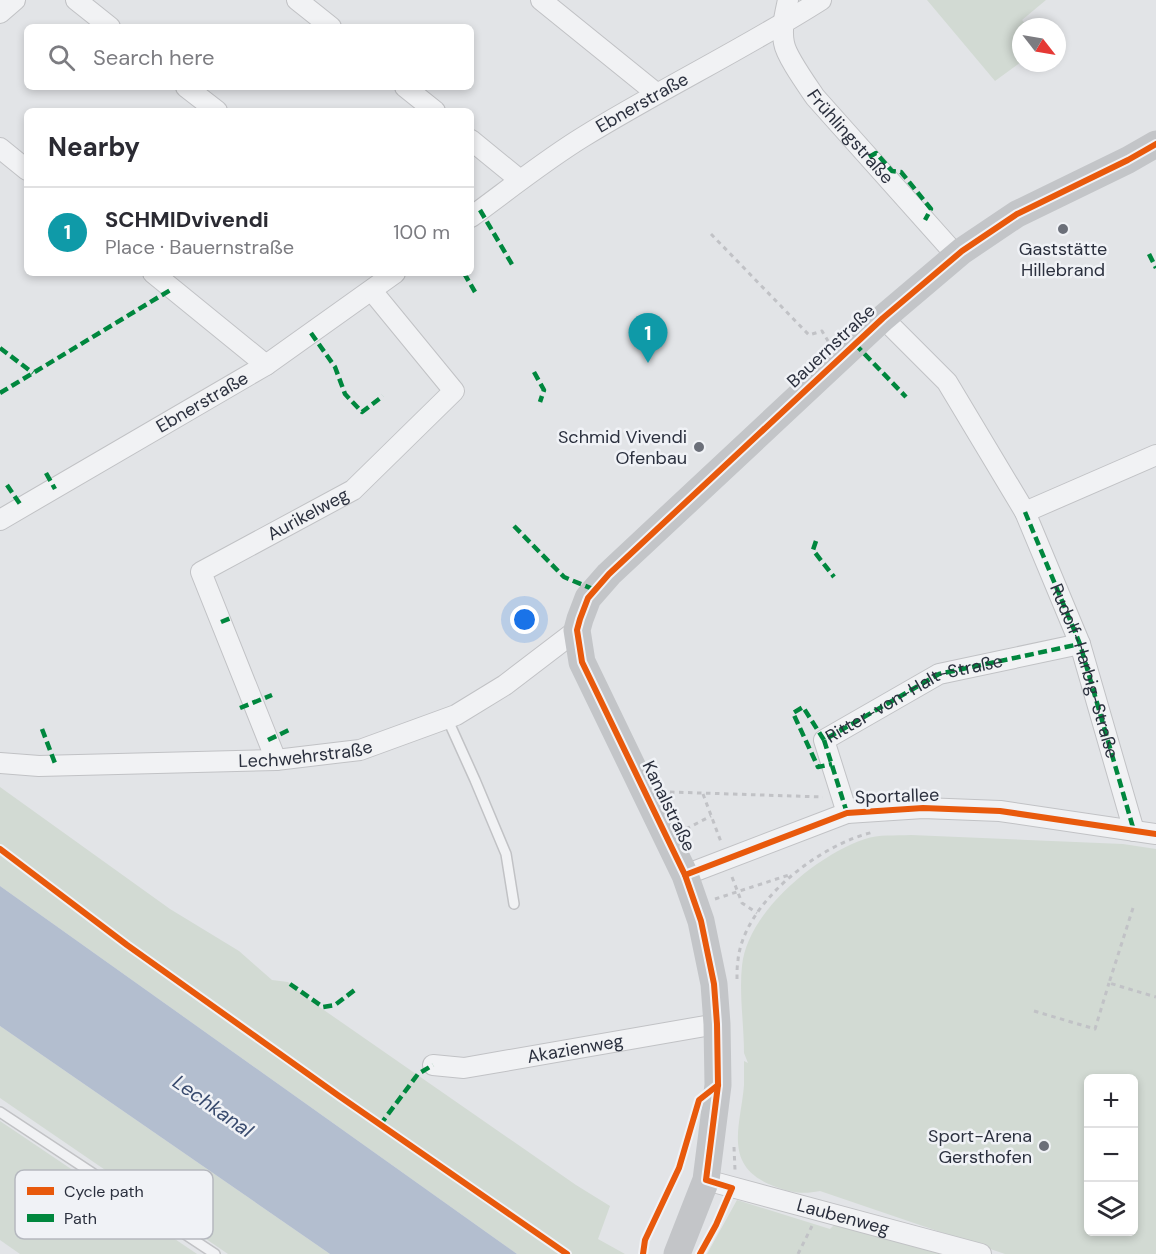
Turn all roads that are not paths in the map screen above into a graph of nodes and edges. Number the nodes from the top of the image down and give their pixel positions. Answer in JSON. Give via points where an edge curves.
{"nodes":[{"id":1,"x":15,"y":0,"type":"edge"},
{"id":2,"x":76,"y":0,"type":"edge"},
{"id":3,"x":297,"y":0,"type":"edge"},
{"id":4,"x":541,"y":0,"type":"edge"},
{"id":5,"x":788,"y":0,"type":"edge"},
{"id":6,"x":821,"y":0,"type":"edge"},
{"id":7,"x":0,"y":13,"type":"edge"},
{"id":8,"x":106,"y":24,"type":"edge"},
{"id":9,"x":327,"y":24,"type":"edge"},
{"id":10,"x":784,"y":24,"type":"junction"},
{"id":11,"x":190,"y":90,"type":"edge"},
{"id":12,"x":409,"y":90,"type":"edge"},
{"id":13,"x":656,"y":93,"type":"junction"},
{"id":14,"x":213,"y":108,"type":"edge"},
{"id":15,"x":431,"y":108,"type":"edge"},
{"id":16,"x":474,"y":142,"type":"edge"},
{"id":17,"x":1156,"y":144,"type":"edge"},
{"id":18,"x":0,"y":148,"type":"edge"},
{"id":19,"x":24,"y":168,"type":"edge"},
{"id":20,"x":520,"y":180,"type":"junction"},
{"id":21,"x":474,"y":215,"type":"edge"},
{"id":22,"x":956,"y":255,"type":"junction"},
{"id":23,"x":157,"y":276,"type":"edge"},
{"id":24,"x":391,"y":276,"type":"edge"},
{"id":25,"x":372,"y":291,"type":"junction"},
{"id":26,"x":883,"y":318,"type":"junction"},
{"id":27,"x":266,"y":365,"type":"junction"},
{"id":28,"x":1156,"y":455,"type":"edge"},
{"id":29,"x":1025,"y":512,"type":"junction"},
{"id":30,"x":0,"y":520,"type":"edge"},
{"id":31,"x":577,"y":630,"type":"junction"},
{"id":32,"x":1080,"y":644,"type":"junction"},
{"id":33,"x":447,"y":718,"type":"junction"},
{"id":34,"x":276,"y":760,"type":"junction"},
{"id":35,"x":0,"y":763,"type":"edge"},
{"id":36,"x":845,"y":805,"type":"junction"},
{"id":37,"x":1134,"y":831,"type":"junction"},
{"id":38,"x":1156,"y":834,"type":"edge"},
{"id":39,"x":685,"y":874,"type":"junction"},
{"id":40,"x":514,"y":904,"type":"dead end"},
{"id":41,"x":717,"y":1024,"type":"junction"},
{"id":42,"x":433,"y":1065,"type":"dead end"},
{"id":43,"x":0,"y":1112,"type":"edge"},
{"id":44,"x":88,"y":1170,"type":"edge"},
{"id":45,"x":706,"y":1180,"type":"junction"},
{"id":46,"x":192,"y":1239,"type":"edge"},
{"id":47,"x":215,"y":1254,"type":"edge"},
{"id":48,"x":677,"y":1254,"type":"edge"},
{"id":49,"x":981,"y":1254,"type":"edge"}],
"edges":[{"from":1,"to":7,"type":"street"},
{"from":2,"to":8,"type":"street"},
{"from":3,"to":9,"type":"street"},
{"from":4,"to":13,"type":"street"},
{"from":5,"to":10,"type":"street","name":"Frühlingstraße"},
{"from":6,"to":10,"type":"street","name":"Ebnerstraße"},
{"from":10,"to":13,"type":"street","name":"Ebnerstraße"},
{"from":10,"to":22,"type":"street","name":"Frühlingstraße","via":[[784,45],[815,97]]},
{"from":11,"to":14,"type":"street"},
{"from":12,"to":15,"type":"street"},
{"from":13,"to":20,"type":"street","name":"Ebnerstraße"},
{"from":16,"to":20,"type":"street"},
{"from":17,"to":22,"type":"main road","name":"Bauernstraße","via":[[1017,214]]},
{"from":18,"to":19,"type":"street"},
{"from":20,"to":21,"type":"street","name":"Ebnerstraße"},
{"from":22,"to":26,"type":"main road","name":"Bauernstraße"},
{"from":23,"to":27,"type":"street"},
{"from":24,"to":25,"type":"street","name":"Ebnerstraße"},
{"from":25,"to":27,"type":"street","name":"Ebnerstraße"},
{"from":25,"to":34,"type":"street","name":"Aurikelweg","via":[[454,391],[353,490],[201,573]]},
{"from":26,"to":29,"type":"street","name":"Rudolf-Harbig-Straße","via":[[947,382]]},
{"from":26,"to":31,"type":"main road","name":"Bauernstraße","via":[[609,574],[588,598]]},
{"from":27,"to":30,"type":"street","name":"Ebnerstraße"},
{"from":28,"to":29,"type":"street"},
{"from":29,"to":32,"type":"street","name":"Rudolf-Harbig-Straße"},
{"from":31,"to":33,"type":"street","name":"Lechwehrstraße","via":[[505,685]]},
{"from":31,"to":39,"type":"main road","name":"Kanalstraße","via":[[582,662]]},
{"from":32,"to":36,"type":"street","name":"Ritter-von-Halt-Straße","via":[[939,674],[825,740]]},
{"from":32,"to":37,"type":"street","name":"Rudolf-Harbig-Straße"},
{"from":33,"to":34,"type":"street","name":"Lechwehrstraße","via":[[360,750]]},
{"from":33,"to":40,"type":"lane","via":[[506,854]]},
{"from":34,"to":35,"type":"street","name":"Lechwehrstraße","via":[[39,766]]},
{"from":36,"to":37,"type":"street","name":"Sportallee","via":[[1000,811]]},
{"from":36,"to":39,"type":"street","name":"Sportallee"},
{"from":37,"to":38,"type":"street","name":"Sportallee"},
{"from":39,"to":41,"type":"main road","name":"Kanalstraße","via":[[702,925],[714,984]]},
{"from":41,"to":42,"type":"street","name":"Akazienweg","via":[[464,1068]]},
{"from":41,"to":45,"type":"main road","name":"Kanalstraße","via":[[718,1086]]},
{"from":43,"to":44,"type":"lane"},
{"from":45,"to":48,"type":"main road","name":"Kanalstraße"},
{"from":45,"to":49,"type":"street","name":"Laubenweg"},
{"from":46,"to":47,"type":"lane"}]}
